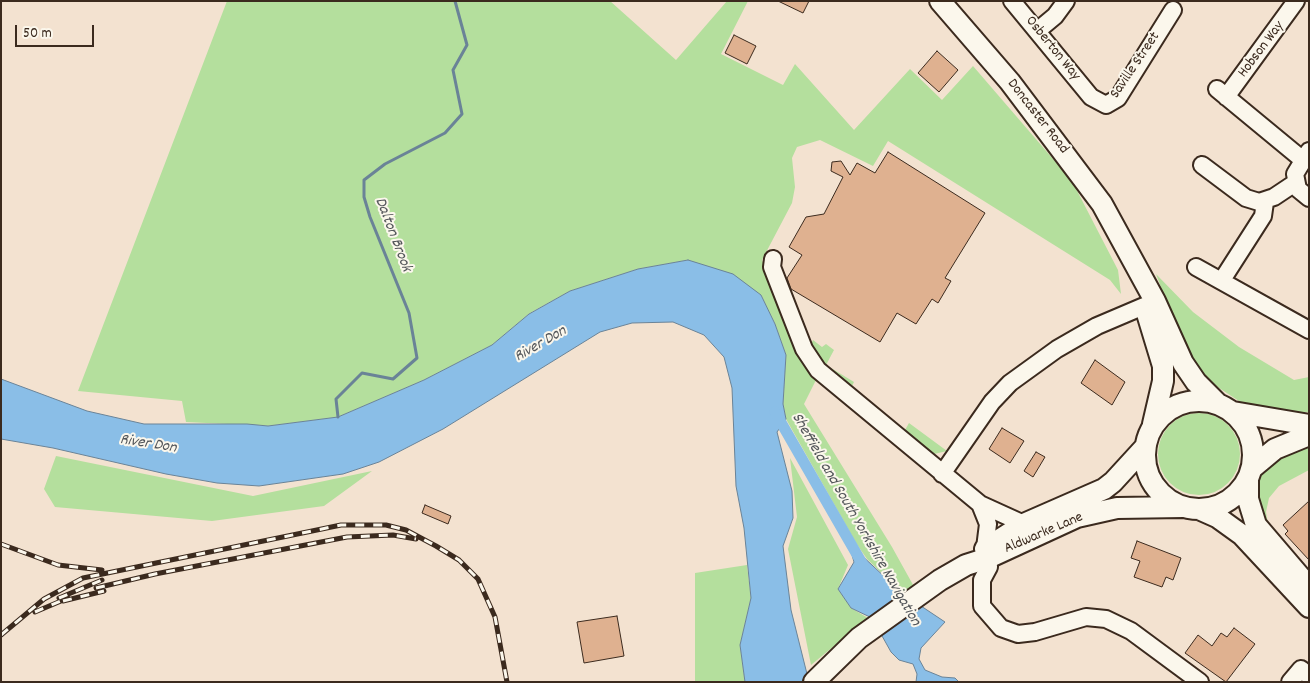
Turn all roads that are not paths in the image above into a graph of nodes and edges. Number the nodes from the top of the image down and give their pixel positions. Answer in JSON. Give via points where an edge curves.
{"nodes":[{"id":1,"x":940,"y":1,"type":"edge"},
{"id":2,"x":1012,"y":1,"type":"edge"},
{"id":3,"x":1066,"y":1,"type":"edge"},
{"id":4,"x":1296,"y":1,"type":"edge"},
{"id":5,"x":1173,"y":10,"type":"dead end"},
{"id":6,"x":1037,"y":31,"type":"junction"},
{"id":7,"x":1091,"y":97,"type":"joint"},
{"id":8,"x":1306,"y":156,"type":"edge"},
{"id":9,"x":1202,"y":165,"type":"dead end"},
{"id":10,"x":1295,"y":183,"type":"junction"},
{"id":11,"x":1309,"y":198,"type":"edge"},
{"id":12,"x":1266,"y":202,"type":"junction"},
{"id":13,"x":1122,"y":241,"type":"junction"},
{"id":14,"x":773,"y":260,"type":"dead end"},
{"id":15,"x":1196,"y":267,"type":"dead end"},
{"id":16,"x":1222,"y":280,"type":"junction"},
{"id":17,"x":1144,"y":306,"type":"junction"},
{"id":18,"x":1309,"y":330,"type":"edge"},
{"id":19,"x":1225,"y":408,"type":"junction"},
{"id":20,"x":1309,"y":426,"type":"edge"},
{"id":21,"x":1309,"y":435,"type":"edge"},
{"id":22,"x":1149,"y":437,"type":"junction"},
{"id":23,"x":942,"y":474,"type":"junction"},
{"id":24,"x":1250,"y":474,"type":"junction"},
{"id":25,"x":980,"y":504,"type":"junction"},
{"id":26,"x":1191,"y":508,"type":"junction"},
{"id":27,"x":1024,"y":524,"type":"junction"},
{"id":28,"x":987,"y":553,"type":"junction"},
{"id":29,"x":1309,"y":587,"type":"edge"},
{"id":30,"x":1309,"y":607,"type":"edge"},
{"id":31,"x":1309,"y":676,"type":"edge"},
{"id":32,"x":814,"y":682,"type":"edge"},
{"id":33,"x":1200,"y":682,"type":"edge"},
{"id":34,"x":1290,"y":682,"type":"edge"}],
"edges":[{"from":1,"to":13,"type":"main road","name":"Doncaster Road","via":[[1010,82],[1079,171]]},
{"from":2,"to":6,"type":"street","name":"Osberton Way"},
{"from":3,"to":6,"type":"street","via":[[1055,16]]},
{"from":4,"to":8,"type":"street","name":"Hobson Way","via":[[1222,93]]},
{"from":5,"to":7,"type":"street","name":"Saville Street","via":[[1118,98],[1106,105]]},
{"from":6,"to":7,"type":"street","name":"Osberton Way"},
{"from":8,"to":10,"type":"street","via":[[1295,174]]},
{"from":9,"to":12,"type":"street","via":[[1246,198]]},
{"from":10,"to":11,"type":"street"},
{"from":10,"to":12,"type":"street"},
{"from":12,"to":16,"type":"street","via":[[1263,216]]},
{"from":13,"to":17,"type":"main road","name":"Doncaster Road"},
{"from":13,"to":19,"type":"main road","name":"Doncaster Road","via":[[1183,363],[1196,382]]},
{"from":14,"to":23,"type":"street","via":[[772,267],[804,349],[818,370]]},
{"from":15,"to":16,"type":"street"},
{"from":16,"to":18,"type":"street"},
{"from":17,"to":22,"type":"main road","name":"Doncaster Road","via":[[1163,366],[1163,381]]},
{"from":17,"to":23,"type":"street","via":[[1097,326],[1057,349],[1010,383],[992,402]]},
{"from":19,"to":20,"type":"main road"},
{"from":19,"to":22,"type":"main road","via":[[1201,400],[1178,405],[1167,411]]},
{"from":19,"to":24,"type":"main road","via":[[1249,434],[1253,451]]},
{"from":21,"to":24,"type":"main road","via":[[1275,449]]},
{"from":22,"to":26,"type":"main road","via":[[1146,464],[1153,483],[1161,493]]},
{"from":22,"to":27,"type":"main road","name":"Aldwarke Lane","via":[[1104,489]]},
{"from":23,"to":25,"type":"street"},
{"from":24,"to":26,"type":"main road","via":[[1241,489],[1224,503]]},
{"from":24,"to":29,"type":"main road","via":[[1248,499],[1256,525]]},
{"from":25,"to":27,"type":"street"},
{"from":25,"to":28,"type":"street","via":[[988,524]]},
{"from":26,"to":28,"type":"main road","name":"Aldwarke Lane","via":[[1117,508],[1077,517]]},
{"from":26,"to":30,"type":"main road","via":[[1217,517],[1242,535]]},
{"from":27,"to":28,"type":"main road","name":"Aldwarke Lane"},
{"from":28,"to":32,"type":"main road","name":"Aldwarke Lane","via":[[940,580],[859,638]]},
{"from":28,"to":33,"type":"street","via":[[990,567],[982,580],[982,606],[1001,628],[1018,634],[1086,617],[1106,619],[1131,631]]},
{"from":31,"to":34,"type":"street","via":[[1301,669]]}]}
